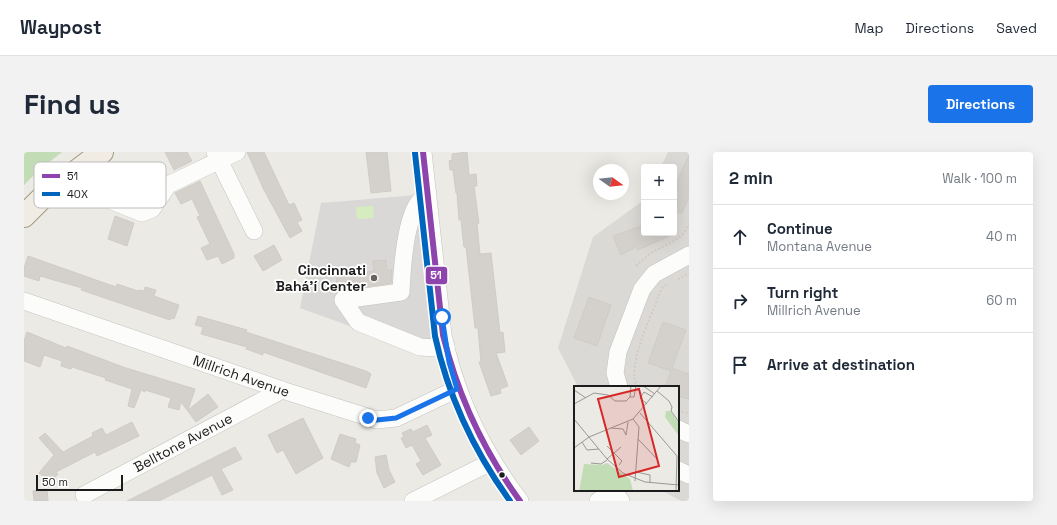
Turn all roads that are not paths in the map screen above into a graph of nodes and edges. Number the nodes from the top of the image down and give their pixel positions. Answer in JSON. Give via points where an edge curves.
{"nodes":[{"id":1,"x":77,"y":152,"type":"edge"},
{"id":2,"x":102,"y":152,"type":"edge"},
{"id":3,"x":236,"y":152,"type":"edge"},
{"id":4,"x":423,"y":152,"type":"edge"},
{"id":5,"x":217,"y":156,"type":"edge"},
{"id":6,"x":65,"y":162,"type":"edge"},
{"id":7,"x":89,"y":162,"type":"edge"},
{"id":8,"x":166,"y":188,"type":"edge"},
{"id":9,"x":34,"y":189,"type":"edge"},
{"id":10,"x":428,"y":194,"type":"junction"},
{"id":11,"x":24,"y":197,"type":"edge"},
{"id":12,"x":34,"y":206,"type":"edge"},
{"id":13,"x":130,"y":208,"type":"edge"},
{"id":14,"x":153,"y":208,"type":"edge"},
{"id":15,"x":24,"y":216,"type":"edge"},
{"id":16,"x":254,"y":231,"type":"dead end"},
{"id":17,"x":689,"y":255,"type":"edge"},
{"id":18,"x":24,"y":302,"type":"edge"},
{"id":19,"x":446,"y":346,"type":"junction"},
{"id":20,"x":619,"y":386,"type":"edge"},
{"id":21,"x":457,"y":389,"type":"junction"},
{"id":22,"x":282,"y":390,"type":"junction"},
{"id":23,"x":679,"y":429,"type":"edge"},
{"id":24,"x":689,"y":434,"type":"edge"},
{"id":25,"x":493,"y":461,"type":"junction"},
{"id":26,"x":679,"y":470,"type":"edge"},
{"id":27,"x":689,"y":475,"type":"edge"},
{"id":28,"x":612,"y":491,"type":"edge"},
{"id":29,"x":614,"y":491,"type":"edge"},
{"id":30,"x":84,"y":495,"type":"dead end"},
{"id":31,"x":413,"y":501,"type":"edge"},
{"id":32,"x":520,"y":501,"type":"edge"},
{"id":33,"x":598,"y":501,"type":"edge"},
{"id":34,"x":621,"y":501,"type":"edge"}],
"edges":[{"from":1,"to":6,"type":"main road"},
{"from":2,"to":7,"type":"main road"},
{"from":3,"to":5,"type":"street"},
{"from":4,"to":10,"type":"street"},
{"from":5,"to":8,"type":"street"},
{"from":5,"to":16,"type":"street"},
{"from":9,"to":11,"type":"main road"},
{"from":10,"to":19,"type":"street"},
{"from":10,"to":19,"type":"street","via":[[418,203],[410,226],[404,254],[401,292],[342,300],[358,322],[420,347]]},
{"from":12,"to":15,"type":"main road"},
{"from":13,"to":14,"type":"street","via":[[142,213]]},
{"from":17,"to":20,"type":"street","via":[[654,274],[642,289],[618,352],[616,373]]},
{"from":18,"to":22,"type":"street","name":"Millrich Avenue"},
{"from":19,"to":21,"type":"street"},
{"from":21,"to":22,"type":"street","name":"Millrich Avenue","via":[[387,420],[368,418]]},
{"from":21,"to":25,"type":"street"},
{"from":22,"to":30,"type":"street","name":"Belltone Avenue"},
{"from":23,"to":24,"type":"street"},
{"from":25,"to":31,"type":"street"},
{"from":25,"to":32,"type":"street"},
{"from":26,"to":27,"type":"street"},
{"from":28,"to":33,"type":"street"},
{"from":29,"to":34,"type":"street"}]}
